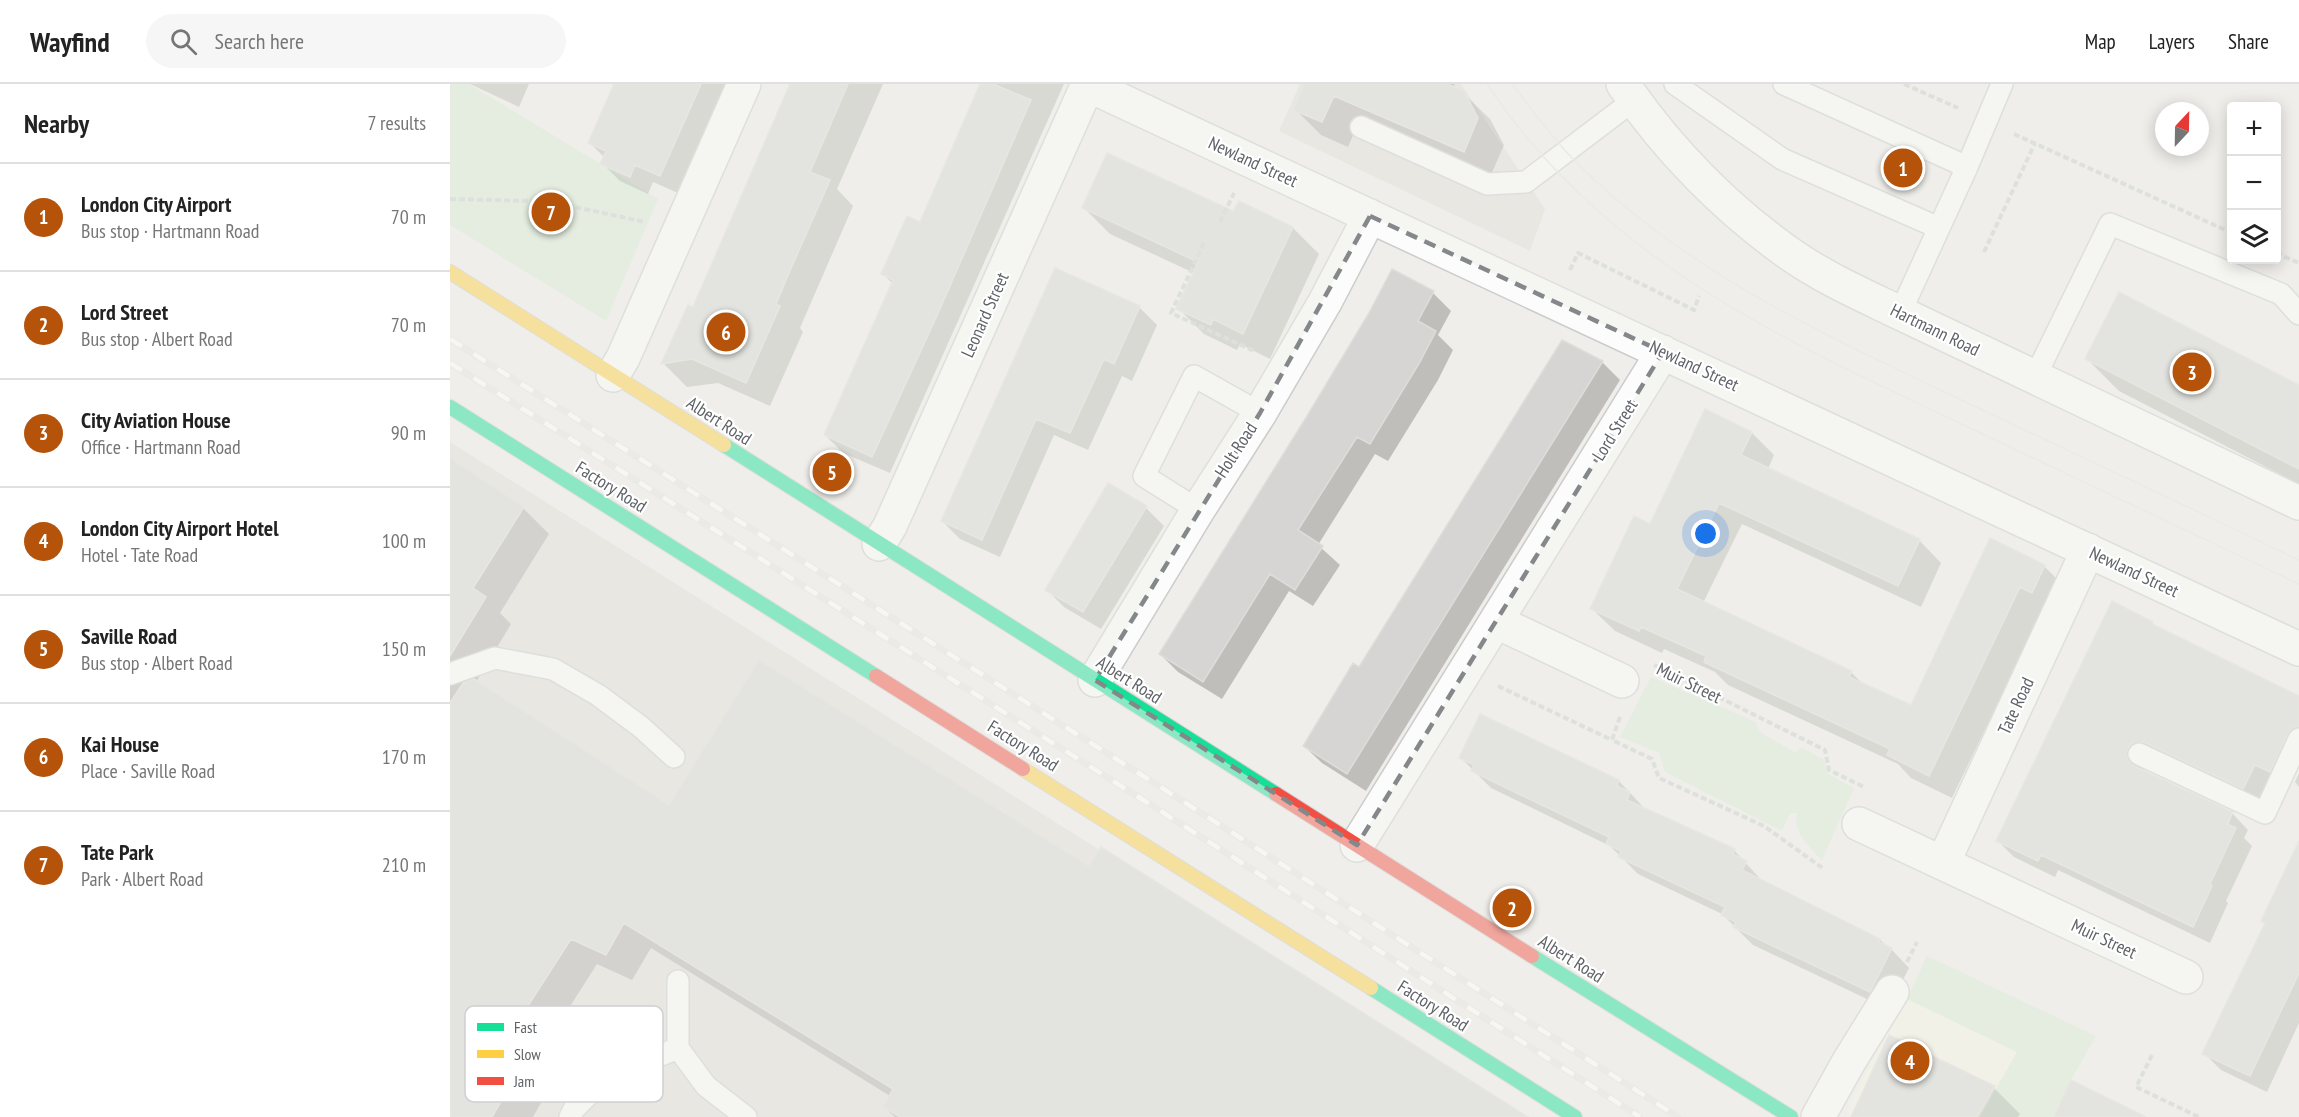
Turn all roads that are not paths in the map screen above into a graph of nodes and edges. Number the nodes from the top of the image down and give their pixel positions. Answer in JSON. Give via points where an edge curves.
{"nodes":[{"id":1,"x":744,"y":84,"type":"edge"},
{"id":2,"x":1088,"y":84,"type":"edge"},
{"id":3,"x":1675,"y":84,"type":"edge"},
{"id":4,"x":1784,"y":84,"type":"edge"},
{"id":5,"x":2002,"y":84,"type":"edge"},
{"id":6,"x":1629,"y":92,"type":"edge"},
{"id":7,"x":1361,"y":127,"type":"dead end"},
{"id":8,"x":1966,"y":167,"type":"junction"},
{"id":9,"x":1370,"y":216,"type":"junction"},
{"id":10,"x":1939,"y":228,"type":"junction"},
{"id":11,"x":450,"y":272,"type":"edge"},
{"id":12,"x":1900,"y":313,"type":"junction"},
{"id":13,"x":2299,"y":314,"type":"edge"},
{"id":14,"x":1664,"y":352,"type":"junction"},
{"id":15,"x":613,"y":375,"type":"junction"},
{"id":16,"x":2035,"y":377,"type":"junction"},
{"id":17,"x":450,"y":406,"type":"edge"},
{"id":18,"x":1260,"y":413,"type":"junction"},
{"id":19,"x":2299,"y":503,"type":"edge"},
{"id":20,"x":1197,"y":510,"type":"junction"},
{"id":21,"x":879,"y":544,"type":"junction"},
{"id":22,"x":2088,"y":550,"type":"junction"},
{"id":23,"x":1497,"y":622,"type":"junction"},
{"id":24,"x":2299,"y":649,"type":"edge"},
{"id":25,"x":450,"y":674,"type":"edge"},
{"id":26,"x":1095,"y":680,"type":"junction"},
{"id":27,"x":1630,"y":683,"type":"road end"},
{"id":28,"x":2299,"y":739,"type":"edge"},
{"id":29,"x":2139,"y":754,"type":"dead end"},
{"id":30,"x":674,"y":757,"type":"dead end"},
{"id":31,"x":1859,"y":824,"type":"dead end"},
{"id":32,"x":1357,"y":844,"type":"junction"},
{"id":33,"x":1943,"y":862,"type":"junction"},
{"id":34,"x":2187,"y":977,"type":"dead end"},
{"id":35,"x":678,"y":981,"type":"dead end"},
{"id":36,"x":1892,"y":992,"type":"dead end"},
{"id":37,"x":678,"y":1048,"type":"junction"},
{"id":38,"x":663,"y":1054,"type":"edge"},
{"id":39,"x":581,"y":1102,"type":"edge"},
{"id":40,"x":570,"y":1117,"type":"edge"},
{"id":41,"x":746,"y":1117,"type":"edge"},
{"id":42,"x":1575,"y":1117,"type":"edge"},
{"id":43,"x":1791,"y":1117,"type":"edge"},
{"id":44,"x":1818,"y":1117,"type":"edge"}],
"edges":[{"from":1,"to":15,"type":"street"},
{"from":2,"to":9,"type":"street","name":"Newland Street"},
{"from":2,"to":21,"type":"street","name":"Leonard Street"},
{"from":3,"to":10,"type":"lane","via":[[1782,159]]},
{"from":4,"to":8,"type":"lane"},
{"from":5,"to":8,"type":"lane"},
{"from":6,"to":7,"type":"lane","via":[[1526,182],[1487,184]]},
{"from":6,"to":12,"type":"street","name":"Hartmann Road","via":[[1681,158],[1745,219],[1791,255]]},
{"from":8,"to":10,"type":"lane"},
{"from":9,"to":14,"type":"street","name":"Newland Street"},
{"from":9,"to":18,"type":"street","name":"Holt Road"},
{"from":10,"to":12,"type":"lane"},
{"from":11,"to":15,"type":"main road","name":"Albert Road"},
{"from":12,"to":16,"type":"street","name":"Hartmann Road"},
{"from":13,"to":16,"type":"lane","via":[[2281,294],[2110,224]]},
{"from":14,"to":22,"type":"street","name":"Newland Street"},
{"from":14,"to":23,"type":"street","name":"Lord Street"},
{"from":15,"to":21,"type":"main road","name":"Albert Road"},
{"from":16,"to":19,"type":"street","name":"Hartmann Road"},
{"from":17,"to":42,"type":"main road","name":"Factory Road"},
{"from":18,"to":20,"type":"street","name":"Holt Road"},
{"from":18,"to":20,"type":"lane","via":[[1194,375],[1144,476]]},
{"from":20,"to":26,"type":"street","name":"Holt Road"},
{"from":21,"to":26,"type":"main road","name":"Albert Road"},
{"from":22,"to":24,"type":"street","name":"Newland Street"},
{"from":22,"to":33,"type":"street","name":"Tate Road"},
{"from":23,"to":27,"type":"street"},
{"from":23,"to":32,"type":"street","name":"Lord Street"},
{"from":25,"to":30,"type":"lane","via":[[495,658],[553,669],[598,694]]},
{"from":26,"to":32,"type":"main road","name":"Albert Road"},
{"from":28,"to":29,"type":"lane","via":[[2265,813]]},
{"from":31,"to":33,"type":"street","name":"Muir Street"},
{"from":32,"to":43,"type":"main road","name":"Albert Road"},
{"from":33,"to":34,"type":"street","name":"Muir Street"},
{"from":35,"to":37,"type":"lane"},
{"from":36,"to":44,"type":"street"},
{"from":37,"to":38,"type":"lane"},
{"from":37,"to":41,"type":"lane","via":[[706,1086]]},
{"from":39,"to":40,"type":"lane"}]}
